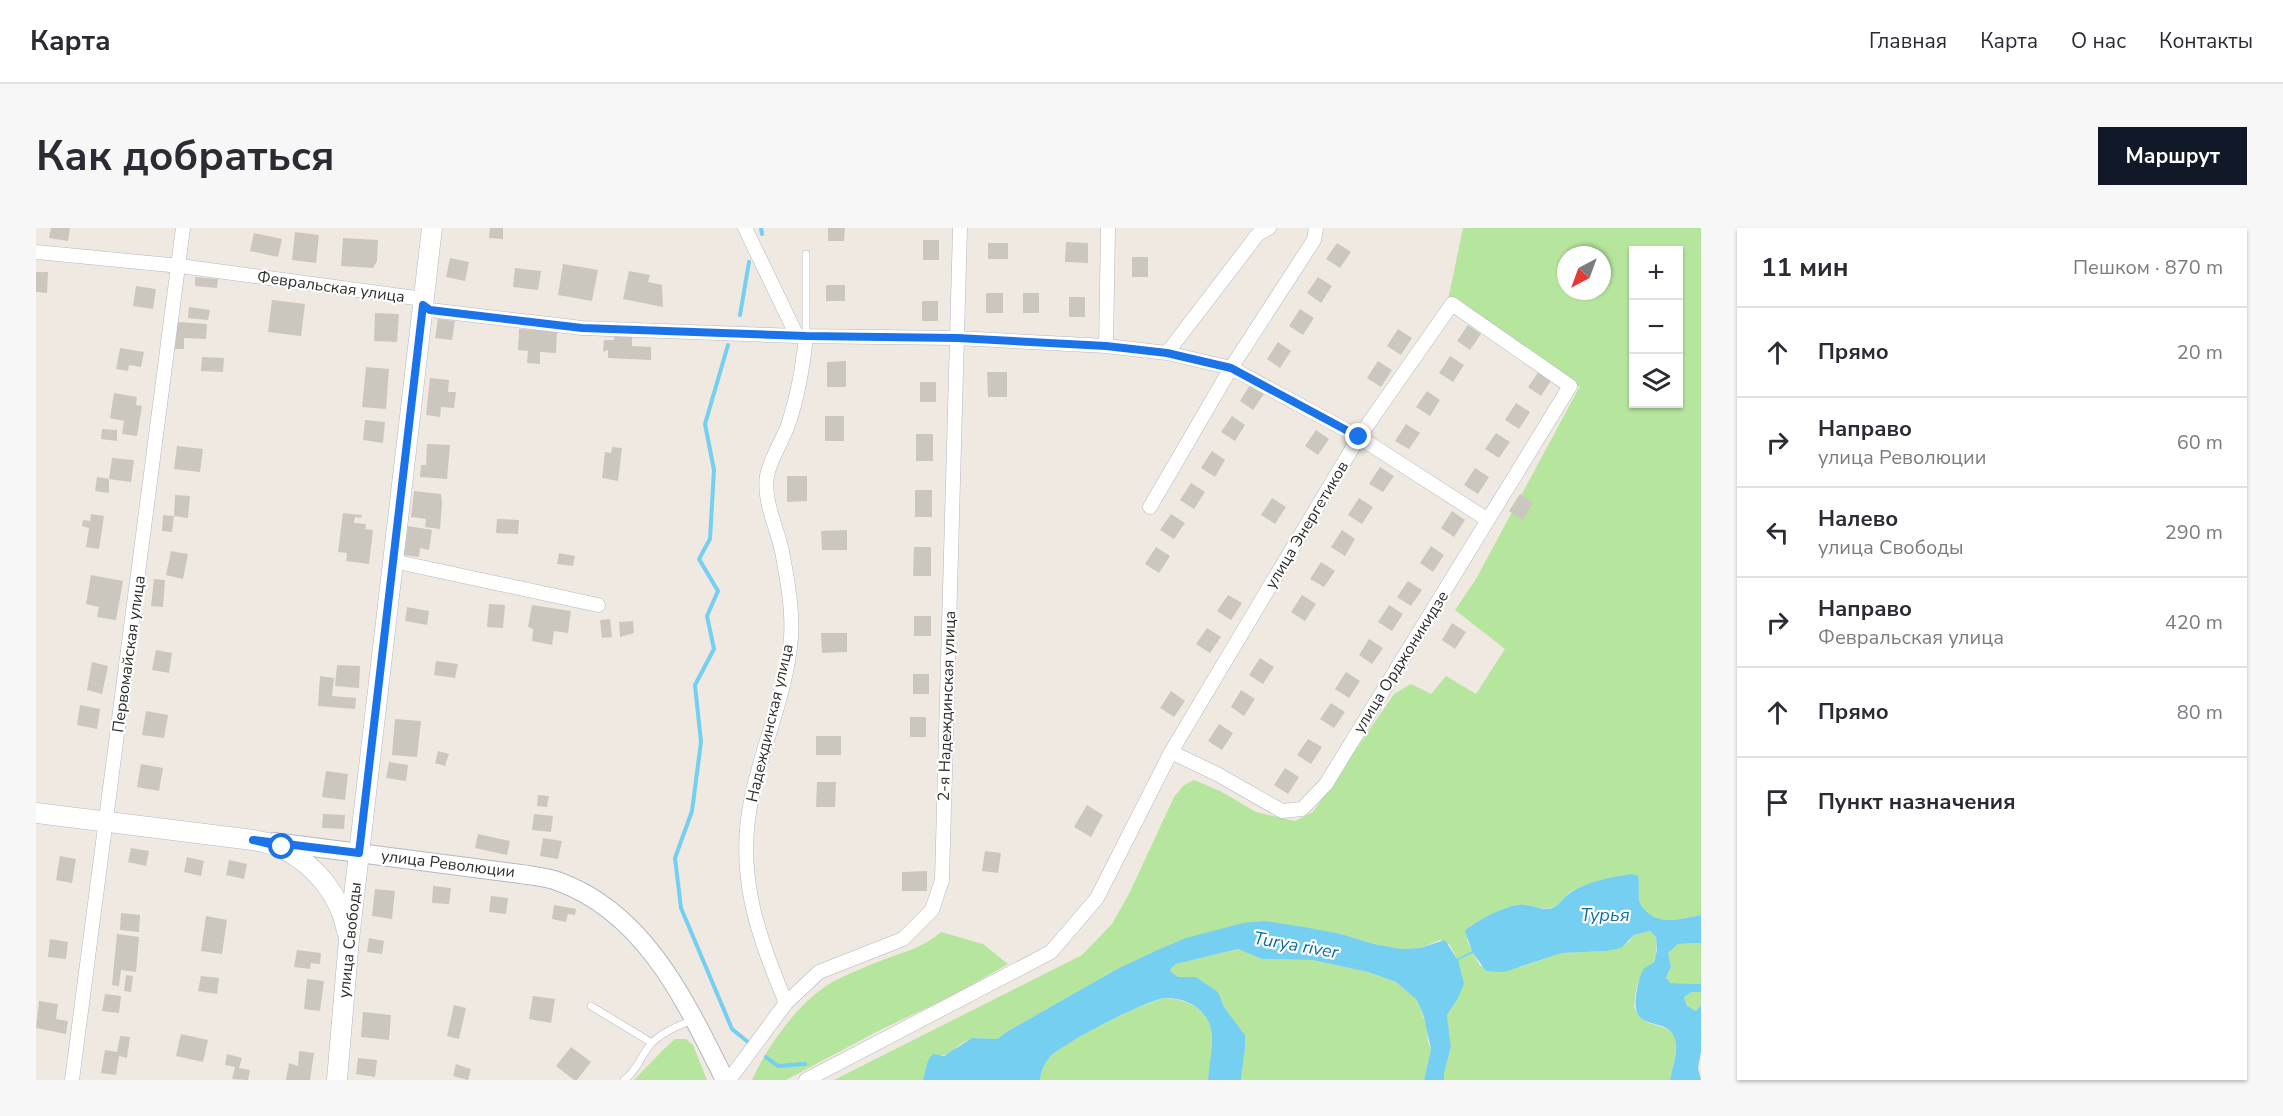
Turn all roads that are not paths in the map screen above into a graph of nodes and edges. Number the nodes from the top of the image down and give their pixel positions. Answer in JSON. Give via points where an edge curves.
{"nodes":[{"id":1,"x":183,"y":228,"type":"edge"},
{"id":2,"x":432,"y":228,"type":"edge"},
{"id":3,"x":745,"y":228,"type":"edge"},
{"id":4,"x":960,"y":228,"type":"edge"},
{"id":5,"x":1108,"y":228,"type":"edge"},
{"id":6,"x":1316,"y":228,"type":"edge"},
{"id":7,"x":1262,"y":230,"type":"edge"},
{"id":8,"x":36,"y":252,"type":"edge"},
{"id":9,"x":806,"y":254,"type":"dead end"},
{"id":10,"x":180,"y":266,"type":"junction"},
{"id":11,"x":423,"y":305,"type":"junction"},
{"id":12,"x":802,"y":336,"type":"junction"},
{"id":13,"x":957,"y":338,"type":"junction"},
{"id":14,"x":1106,"y":346,"type":"junction"},
{"id":15,"x":1167,"y":353,"type":"junction"},
{"id":16,"x":1231,"y":368,"type":"junction"},
{"id":17,"x":1570,"y":386,"type":"joint"},
{"id":18,"x":1359,"y":437,"type":"junction"},
{"id":19,"x":1150,"y":507,"type":"dead end"},
{"id":20,"x":1488,"y":520,"type":"junction"},
{"id":21,"x":393,"y":561,"type":"junction"},
{"id":22,"x":598,"y":605,"type":"dead end"},
{"id":23,"x":1171,"y":752,"type":"junction"},
{"id":24,"x":36,"y":813,"type":"edge"},
{"id":25,"x":106,"y":822,"type":"junction"},
{"id":26,"x":253,"y":840,"type":"junction"},
{"id":27,"x":359,"y":853,"type":"junction"},
{"id":28,"x":349,"y":939,"type":"junction"},
{"id":29,"x":786,"y":1003,"type":"junction"},
{"id":30,"x":591,"y":1006,"type":"dead end"},
{"id":31,"x":694,"y":1019,"type":"junction"},
{"id":32,"x":652,"y":1043,"type":"junction"},
{"id":33,"x":72,"y":1080,"type":"edge"},
{"id":34,"x":337,"y":1080,"type":"edge"},
{"id":35,"x":624,"y":1080,"type":"edge"},
{"id":36,"x":727,"y":1080,"type":"edge"},
{"id":37,"x":806,"y":1080,"type":"edge"}],
"edges":[{"from":1,"to":10,"type":"street","name":"Первомайская улица"},
{"from":2,"to":11,"type":"main road","name":"улица Свободы"},
{"from":3,"to":12,"type":"street"},
{"from":4,"to":13,"type":"street","name":"2-я Надеждинская улица"},
{"from":5,"to":14,"type":"street"},
{"from":6,"to":16,"type":"street","via":[[1314,240]]},
{"from":7,"to":15,"type":"street"},
{"from":8,"to":10,"type":"street","name":"Февральская улица"},
{"from":9,"to":12,"type":"lane"},
{"from":10,"to":11,"type":"street","name":"Февральская улица","via":[[416,298]]},
{"from":10,"to":25,"type":"street","name":"Первомайская улица"},
{"from":11,"to":12,"type":"street","name":"Февральская улица","via":[[430,310],[582,328]]},
{"from":11,"to":21,"type":"main road","name":"улица Свободы"},
{"from":12,"to":13,"type":"street","name":"Февральская улица"},
{"from":12,"to":29,"type":"street","name":"Надеждинская улица","via":[[802,374],[788,425],[767,476],[782,552],[791,637],[744,842],[753,911]]},
{"from":13,"to":14,"type":"street","name":"Февральская улица"},
{"from":13,"to":29,"type":"street","name":"2-я Надеждинская улица","via":[[942,880],[932,910],[903,939],[819,972]]},
{"from":14,"to":15,"type":"street","name":"Февральская улица"},
{"from":15,"to":16,"type":"street","name":"Февральская улица"},
{"from":16,"to":18,"type":"street","name":"Февральская улица"},
{"from":16,"to":19,"type":"street"},
{"from":17,"to":18,"type":"street","name":"улица Энергетиков","via":[[1452,304]]},
{"from":17,"to":20,"type":"street","name":"улица Орджоникидзе"},
{"from":18,"to":20,"type":"street","name":"Февральская улица"},
{"from":18,"to":23,"type":"street","name":"улица Энергетиков"},
{"from":20,"to":23,"type":"street","name":"улица Орджоникидзе","via":[[1326,784],[1302,809],[1282,811]]},
{"from":21,"to":22,"type":"street"},
{"from":21,"to":27,"type":"main road","name":"улица Свободы"},
{"from":23,"to":37,"type":"street","name":"улица Энергетиков","via":[[1097,898],[1051,951]]},
{"from":24,"to":25,"type":"main road","name":"улица Революции"},
{"from":25,"to":26,"type":"main road","name":"улица Революции"},
{"from":25,"to":33,"type":"street","name":"Первомайская улица"},
{"from":26,"to":27,"type":"street","name":"улица Революции"},
{"from":26,"to":28,"type":"main road","via":[[282,847],[306,862],[328,886],[343,912]]},
{"from":27,"to":28,"type":"main road","name":"улица Свободы"},
{"from":27,"to":31,"type":"street","name":"улица Революции","via":[[530,875],[556,881],[593,898],[634,929],[667,973]]},
{"from":28,"to":34,"type":"main road","name":"улица Свободы"},
{"from":29,"to":36,"type":"street","name":"2-я Надеждинская улица"},
{"from":30,"to":32,"type":"lane"},
{"from":31,"to":32,"type":"lane"},
{"from":31,"to":36,"type":"street","name":"улица Революции"},
{"from":32,"to":35,"type":"lane"}]}
